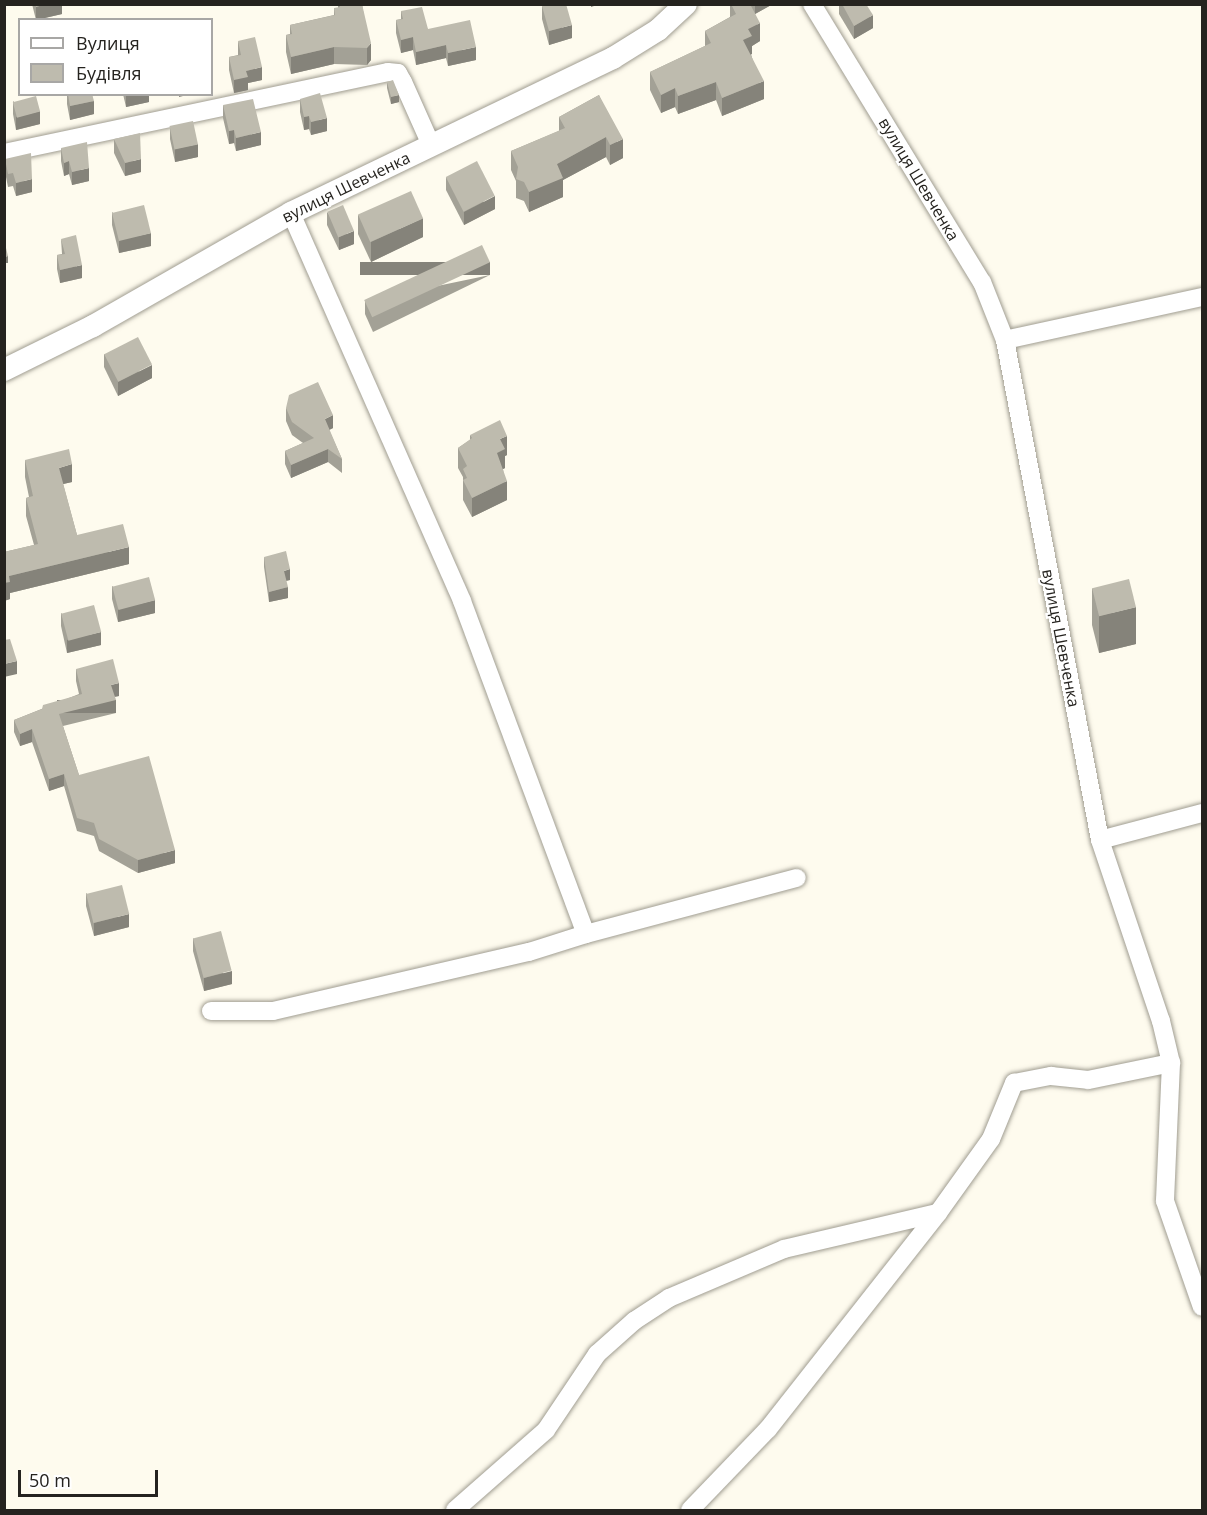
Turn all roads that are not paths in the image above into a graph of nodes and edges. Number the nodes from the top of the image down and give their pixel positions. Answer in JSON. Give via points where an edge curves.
{"nodes":[{"id":1,"x":686,"y":4,"type":"edge"},
{"id":2,"x":812,"y":4,"type":"edge"},
{"id":3,"x":431,"y":146,"type":"junction"},
{"id":4,"x":4,"y":153,"type":"edge"},
{"id":5,"x":291,"y":213,"type":"junction"},
{"id":6,"x":1203,"y":297,"type":"edge"},
{"id":7,"x":1005,"y":340,"type":"junction"},
{"id":8,"x":4,"y":370,"type":"edge"},
{"id":9,"x":1203,"y":813,"type":"edge"},
{"id":10,"x":1100,"y":840,"type":"junction"},
{"id":11,"x":796,"y":878,"type":"dead end"},
{"id":12,"x":586,"y":934,"type":"junction"},
{"id":13,"x":212,"y":1011,"type":"dead end"},
{"id":14,"x":1171,"y":1063,"type":"junction"},
{"id":15,"x":938,"y":1213,"type":"junction"},
{"id":16,"x":1203,"y":1307,"type":"edge"},
{"id":17,"x":455,"y":1510,"type":"edge"},
{"id":18,"x":690,"y":1510,"type":"edge"}],
"edges":[{"from":1,"to":3,"type":"street","name":"вулиця Шевченка","via":[[658,30],[613,58]]},
{"from":2,"to":7,"type":"street","name":"вулиця Шевченка","via":[[982,282]]},
{"from":3,"to":4,"type":"street","via":[[398,73],[388,72]]},
{"from":3,"to":5,"type":"street","name":"вулиця Шевченка"},
{"from":5,"to":8,"type":"street","name":"вулиця Шевченка","via":[[93,326]]},
{"from":5,"to":12,"type":"street","via":[[462,601]]},
{"from":6,"to":7,"type":"street"},
{"from":7,"to":10,"type":"street","name":"вулиця Шевченка"},
{"from":9,"to":10,"type":"street"},
{"from":10,"to":14,"type":"street","name":"вулиця Шевченка","via":[[1161,1021]]},
{"from":11,"to":12,"type":"street"},
{"from":12,"to":13,"type":"street","via":[[529,952],[273,1011]]},
{"from":14,"to":15,"type":"street","via":[[1088,1080],[1051,1076],[1014,1083],[991,1139]]},
{"from":14,"to":16,"type":"street","name":"вулиця Шевченка","via":[[1165,1201]]},
{"from":15,"to":17,"type":"street","via":[[784,1249],[714,1275],[669,1298],[634,1321],[597,1354],[546,1430]]},
{"from":15,"to":18,"type":"street","via":[[775,1421]]}]}
